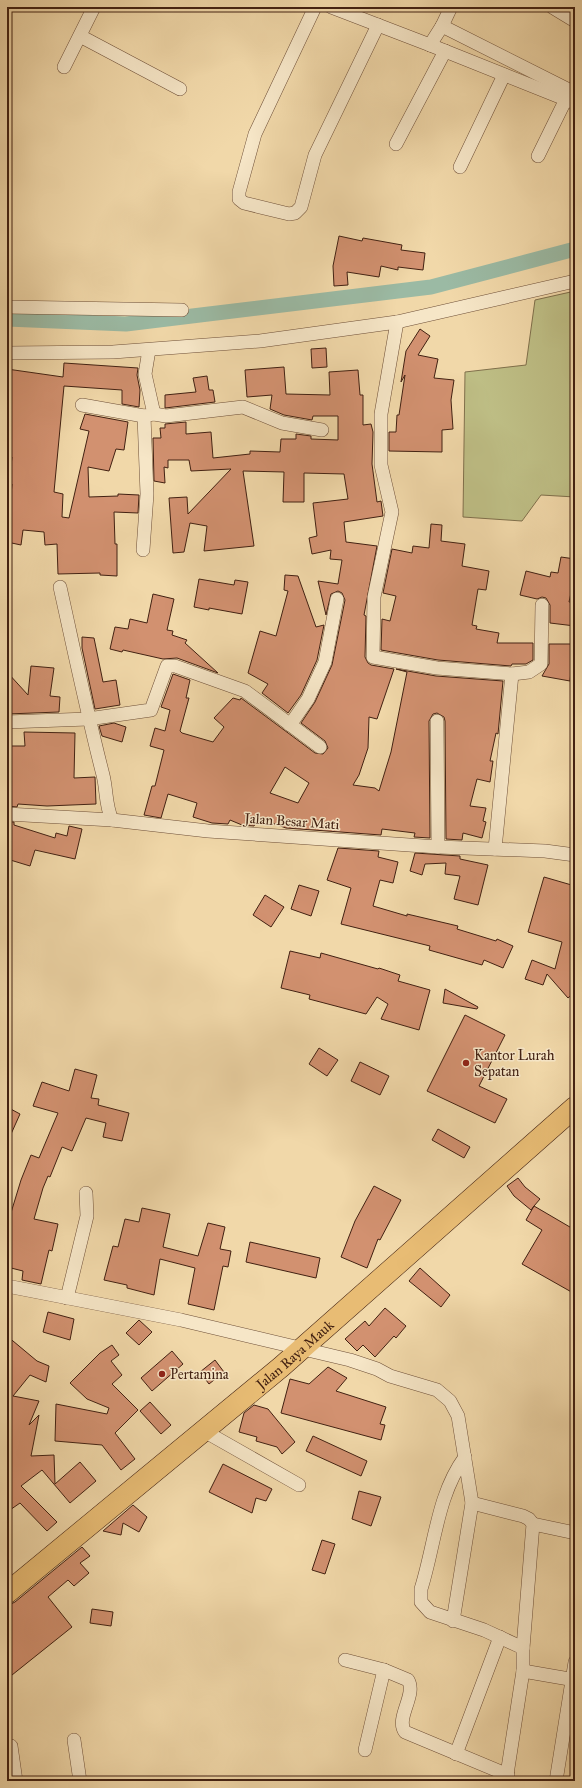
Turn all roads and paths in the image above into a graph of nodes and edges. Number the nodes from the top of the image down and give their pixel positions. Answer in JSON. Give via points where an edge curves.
{"nodes":[{"id":1,"x":94,"y":7,"type":"edge"},
{"id":2,"x":315,"y":7,"type":"edge"},
{"id":3,"x":331,"y":7,"type":"edge"},
{"id":4,"x":451,"y":7,"type":"edge"},
{"id":5,"x":552,"y":7,"type":"edge"},
{"id":6,"x":575,"y":21,"type":"edge"},
{"id":7,"x":378,"y":25,"type":"junction"},
{"id":8,"x":442,"y":26,"type":"junction"},
{"id":9,"x":80,"y":36,"type":"junction"},
{"id":10,"x":430,"y":46,"type":"junction"},
{"id":11,"x":445,"y":52,"type":"junction"},
{"id":12,"x":64,"y":67,"type":"dead end"},
{"id":13,"x":504,"y":75,"type":"junction"},
{"id":14,"x":180,"y":89,"type":"dead end"},
{"id":15,"x":572,"y":98,"type":"edge"},
{"id":16,"x":396,"y":144,"type":"dead end"},
{"id":17,"x":538,"y":156,"type":"dead end"},
{"id":18,"x":460,"y":167,"type":"dead end"},
{"id":19,"x":575,"y":281,"type":"edge"},
{"id":20,"x":7,"y":307,"type":"edge"},
{"id":21,"x":182,"y":310,"type":"dead end"},
{"id":22,"x":397,"y":322,"type":"junction"},
{"id":23,"x":149,"y":350,"type":"junction"},
{"id":24,"x":7,"y":353,"type":"edge"},
{"id":25,"x":82,"y":405,"type":"dead end"},
{"id":26,"x":149,"y":415,"type":"junction"},
{"id":27,"x":322,"y":430,"type":"dead end"},
{"id":28,"x":144,"y":550,"type":"dead end"},
{"id":29,"x":60,"y":587,"type":"dead end"},
{"id":30,"x":337,"y":599,"type":"dead end"},
{"id":31,"x":542,"y":605,"type":"dead end"},
{"id":32,"x":512,"y":674,"type":"junction"},
{"id":33,"x":88,"y":719,"type":"junction"},
{"id":34,"x":437,"y":721,"type":"dead end"},
{"id":35,"x":7,"y":722,"type":"edge"},
{"id":36,"x":290,"y":725,"type":"junction"},
{"id":37,"x":320,"y":747,"type":"dead end"},
{"id":38,"x":7,"y":814,"type":"edge"},
{"id":39,"x":112,"y":820,"type":"junction"},
{"id":40,"x":438,"y":847,"type":"junction"},
{"id":41,"x":495,"y":849,"type":"junction"},
{"id":42,"x":575,"y":855,"type":"edge"},
{"id":43,"x":575,"y":1107,"type":"edge"},
{"id":44,"x":86,"y":1193,"type":"dead end"},
{"id":45,"x":8,"y":1289,"type":"edge"},
{"id":46,"x":67,"y":1298,"type":"junction"},
{"id":47,"x":300,"y":1348,"type":"junction"},
{"id":48,"x":204,"y":1431,"type":"junction"},
{"id":49,"x":465,"y":1457,"type":"junction"},
{"id":50,"x":299,"y":1485,"type":"dead end"},
{"id":51,"x":472,"y":1503,"type":"junction"},
{"id":52,"x":533,"y":1524,"type":"junction"},
{"id":53,"x":575,"y":1533,"type":"edge"},
{"id":54,"x":7,"y":1592,"type":"edge"},
{"id":55,"x":453,"y":1621,"type":"junction"},
{"id":56,"x":500,"y":1637,"type":"junction"},
{"id":57,"x":523,"y":1648,"type":"junction"},
{"id":58,"x":345,"y":1660,"type":"dead end"},
{"id":59,"x":575,"y":1662,"type":"edge"},
{"id":60,"x":384,"y":1670,"type":"junction"},
{"id":61,"x":523,"y":1672,"type":"junction"},
{"id":62,"x":573,"y":1680,"type":"edge"},
{"id":63,"x":74,"y":1740,"type":"dead end"},
{"id":64,"x":11,"y":1746,"type":"dead end"},
{"id":65,"x":365,"y":1750,"type":"dead end"},
{"id":66,"x":456,"y":1754,"type":"junction"},
{"id":67,"x":507,"y":1778,"type":"edge"},
{"id":68,"x":16,"y":1781,"type":"edge"},
{"id":69,"x":80,"y":1781,"type":"edge"},
{"id":70,"x":556,"y":1781,"type":"edge"}],
"edges":[{"from":1,"to":9,"type":"street"},
{"from":2,"to":7,"type":"street","via":[[255,134],[239,192],[239,199],[244,203],[289,214],[295,213],[300,207],[315,155]]},
{"from":3,"to":7,"type":"street"},
{"from":4,"to":8,"type":"street"},
{"from":5,"to":6,"type":"street"},
{"from":7,"to":10,"type":"street"},
{"from":8,"to":10,"type":"street"},
{"from":8,"to":15,"type":"street"},
{"from":9,"to":12,"type":"street"},
{"from":9,"to":14,"type":"street"},
{"from":10,"to":11,"type":"street"},
{"from":11,"to":13,"type":"street"},
{"from":11,"to":16,"type":"street"},
{"from":13,"to":15,"type":"street"},
{"from":13,"to":18,"type":"street"},
{"from":15,"to":17,"type":"street"},
{"from":19,"to":22,"type":"street"},
{"from":20,"to":21,"type":"street"},
{"from":22,"to":23,"type":"street","via":[[260,341]]},
{"from":22,"to":32,"type":"street","via":[[381,414],[382,465],[392,512],[374,597],[373,657],[437,668]]},
{"from":23,"to":24,"type":"street"},
{"from":23,"to":26,"type":"street","via":[[145,374]]},
{"from":25,"to":26,"type":"street"},
{"from":26,"to":27,"type":"street","via":[[166,416],[243,407],[282,423]]},
{"from":26,"to":28,"type":"street"},
{"from":29,"to":33,"type":"street"},
{"from":30,"to":36,"type":"street","via":[[326,662],[308,699]]},
{"from":31,"to":32,"type":"street","via":[[540,664],[529,672]]},
{"from":32,"to":41,"type":"street"},
{"from":33,"to":35,"type":"street"},
{"from":33,"to":36,"type":"street","via":[[151,710],[166,666],[175,666],[245,691]]},
{"from":33,"to":39,"type":"street"},
{"from":34,"to":40,"type":"street"},
{"from":36,"to":37,"type":"street"},
{"from":38,"to":39,"type":"street","name":"Jalan Besar Mati"},
{"from":39,"to":40,"type":"street","name":"Jalan Besar Mati","via":[[208,832]]},
{"from":40,"to":41,"type":"street","name":"Jalan Besar Mati"},
{"from":41,"to":42,"type":"street","name":"Jalan Besar Mati","via":[[545,850]]},
{"from":43,"to":47,"type":"main road","name":"Jalan Raya Mauk"},
{"from":44,"to":46,"type":"street","via":[[87,1216]]},
{"from":45,"to":46,"type":"street"},
{"from":46,"to":47,"type":"street","via":[[181,1320]]},
{"from":47,"to":48,"type":"main road","name":"Jalan Raya Mauk"},
{"from":47,"to":49,"type":"street","via":[[361,1363],[440,1393],[450,1401],[458,1416]]},
{"from":48,"to":50,"type":"street"},
{"from":48,"to":54,"type":"main road","name":"Jalan Raya Mauk"},
{"from":49,"to":51,"type":"street"},
{"from":49,"to":55,"type":"street","via":[[449,1483],[420,1596],[427,1611]]},
{"from":51,"to":52,"type":"street","via":[[523,1516],[530,1519]]},
{"from":51,"to":55,"type":"street"},
{"from":52,"to":53,"type":"street"},
{"from":52,"to":57,"type":"street"},
{"from":55,"to":56,"type":"street"},
{"from":56,"to":57,"type":"street"},
{"from":56,"to":66,"type":"street"},
{"from":57,"to":61,"type":"street"},
{"from":58,"to":60,"type":"street"},
{"from":59,"to":62,"type":"street"},
{"from":60,"to":65,"type":"street"},
{"from":60,"to":66,"type":"street","via":[[408,1680],[410,1684],[402,1725],[405,1732]]},
{"from":61,"to":62,"type":"street"},
{"from":61,"to":67,"type":"street"},
{"from":62,"to":70,"type":"street"},
{"from":63,"to":69,"type":"street"},
{"from":64,"to":68,"type":"street"},
{"from":66,"to":67,"type":"street"}]}
